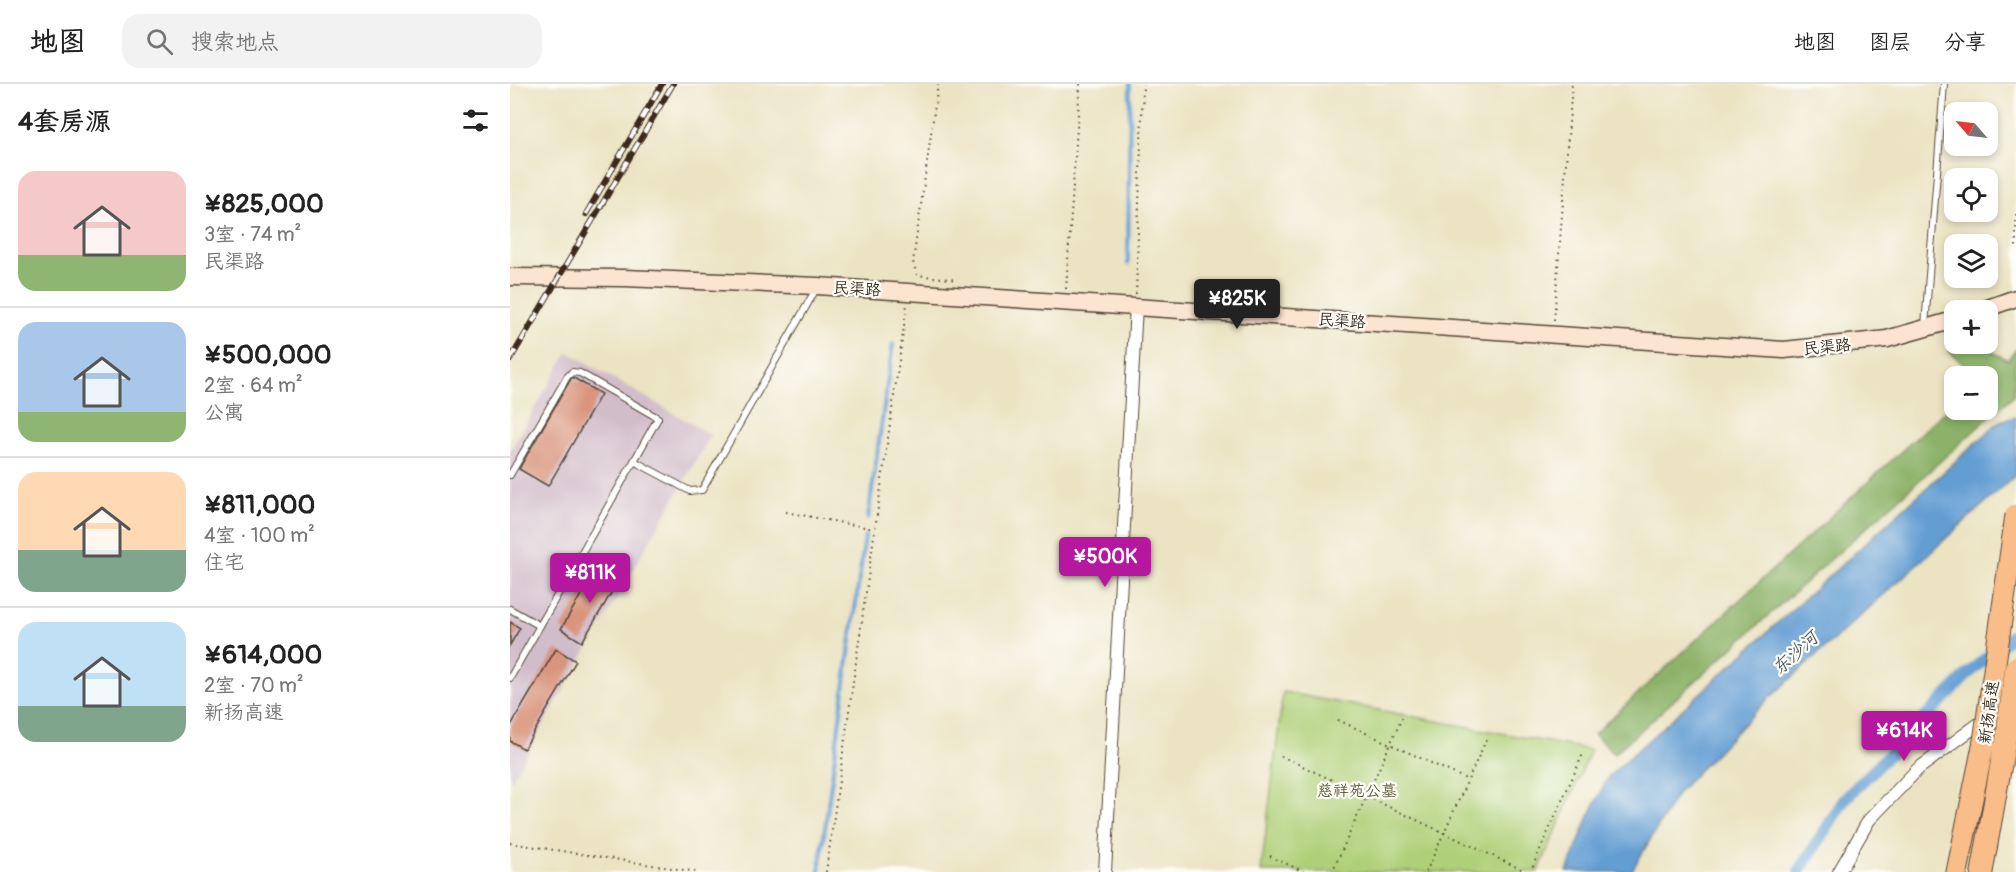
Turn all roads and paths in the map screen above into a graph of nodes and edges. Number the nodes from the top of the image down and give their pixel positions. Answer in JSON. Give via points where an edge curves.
{"nodes":[{"id":1,"x":938,"y":84,"type":"edge"},
{"id":2,"x":1080,"y":84,"type":"edge"},
{"id":3,"x":1143,"y":84,"type":"edge"},
{"id":4,"x":1572,"y":84,"type":"edge"},
{"id":5,"x":1944,"y":84,"type":"edge"},
{"id":6,"x":2016,"y":215,"type":"edge"},
{"id":7,"x":2016,"y":248,"type":"edge"},
{"id":8,"x":510,"y":277,"type":"edge"},
{"id":9,"x":817,"y":286,"type":"junction"},
{"id":10,"x":909,"y":291,"type":"junction"},
{"id":11,"x":972,"y":295,"type":"junction"},
{"id":12,"x":2016,"y":298,"type":"edge"},
{"id":13,"x":1065,"y":301,"type":"junction"},
{"id":14,"x":1998,"y":304,"type":"edge"},
{"id":15,"x":1136,"y":306,"type":"junction"},
{"id":16,"x":1944,"y":323,"type":"edge"},
{"id":17,"x":1925,"y":330,"type":"junction"},
{"id":18,"x":1553,"y":335,"type":"junction"},
{"id":19,"x":634,"y":461,"type":"junction"},
{"id":20,"x":510,"y":475,"type":"edge"},
{"id":21,"x":786,"y":512,"type":"dead end"},
{"id":22,"x":2016,"y":515,"type":"edge"},
{"id":23,"x":875,"y":529,"type":"junction"},
{"id":24,"x":510,"y":609,"type":"edge"},
{"id":25,"x":540,"y":626,"type":"junction"},
{"id":26,"x":2016,"y":667,"type":"edge"},
{"id":27,"x":510,"y":678,"type":"edge"},
{"id":28,"x":2016,"y":696,"type":"edge"},
{"id":29,"x":1402,"y":718,"type":"dead end"},
{"id":30,"x":1338,"y":720,"type":"dead end"},
{"id":31,"x":1488,"y":736,"type":"dead end"},
{"id":32,"x":1390,"y":744,"type":"junction"},
{"id":33,"x":1583,"y":754,"type":"dead end"},
{"id":34,"x":1281,"y":756,"type":"dead end"},
{"id":35,"x":1468,"y":780,"type":"junction"},
{"id":36,"x":1366,"y":796,"type":"junction"},
{"id":37,"x":1444,"y":833,"type":"junction"},
{"id":38,"x":510,"y":843,"type":"edge"},
{"id":39,"x":1270,"y":856,"type":"dead end"},
{"id":40,"x":696,"y":872,"type":"edge"},
{"id":41,"x":826,"y":872,"type":"edge"},
{"id":42,"x":1105,"y":872,"type":"edge"},
{"id":43,"x":1304,"y":872,"type":"edge"},
{"id":44,"x":1332,"y":872,"type":"edge"},
{"id":45,"x":1426,"y":872,"type":"edge"},
{"id":46,"x":1529,"y":872,"type":"edge"},
{"id":47,"x":1839,"y":872,"type":"edge"},
{"id":48,"x":1957,"y":872,"type":"edge"},
{"id":49,"x":1982,"y":872,"type":"edge"}],
"edges":[{"from":1,"to":11,"type":"path","via":[[912,262],[917,275],[968,283]]},
{"from":2,"to":13,"type":"path"},
{"from":3,"to":15,"type":"path"},
{"from":4,"to":18,"type":"path"},
{"from":5,"to":17,"type":"lane"},
{"from":6,"to":7,"type":"path"},
{"from":8,"to":9,"type":"main road","name":"民渠路"},
{"from":9,"to":10,"type":"main road","name":"民渠路"},
{"from":9,"to":19,"type":"lane","via":[[702,490],[690,491]]},
{"from":10,"to":11,"type":"main road","name":"民渠路"},
{"from":10,"to":23,"type":"path"},
{"from":11,"to":13,"type":"main road","name":"民渠路"},
{"from":12,"to":14,"type":"main road"},
{"from":13,"to":15,"type":"main road","name":"民渠路"},
{"from":15,"to":18,"type":"main road","name":"民渠路"},
{"from":15,"to":42,"type":"street"},
{"from":16,"to":17,"type":"main road","name":"民渠路"},
{"from":17,"to":18,"type":"main road","name":"民渠路","via":[[1887,339],[1784,350]]},
{"from":19,"to":20,"type":"lane","via":[[658,418],[572,372]]},
{"from":19,"to":25,"type":"lane"},
{"from":21,"to":23,"type":"path"},
{"from":22,"to":48,"type":"highway","name":"新扬高速","bridge":true,"via":[[1984,741]]},
{"from":23,"to":41,"type":"path"},
{"from":24,"to":25,"type":"lane"},
{"from":25,"to":27,"type":"lane"},
{"from":26,"to":49,"type":"highway","name":"新扬高速","bridge":true},
{"from":28,"to":47,"type":"street","via":[[1918,769],[1869,820]]},
{"from":29,"to":32,"type":"path"},
{"from":30,"to":32,"type":"path"},
{"from":31,"to":35,"type":"path"},
{"from":32,"to":35,"type":"path"},
{"from":32,"to":36,"type":"path"},
{"from":33,"to":46,"type":"path"},
{"from":34,"to":36,"type":"path"},
{"from":35,"to":37,"type":"path"},
{"from":36,"to":37,"type":"path"},
{"from":36,"to":44,"type":"path"},
{"from":37,"to":45,"type":"path"},
{"from":37,"to":46,"type":"path"},
{"from":38,"to":40,"type":"path"},
{"from":39,"to":43,"type":"path"}]}
